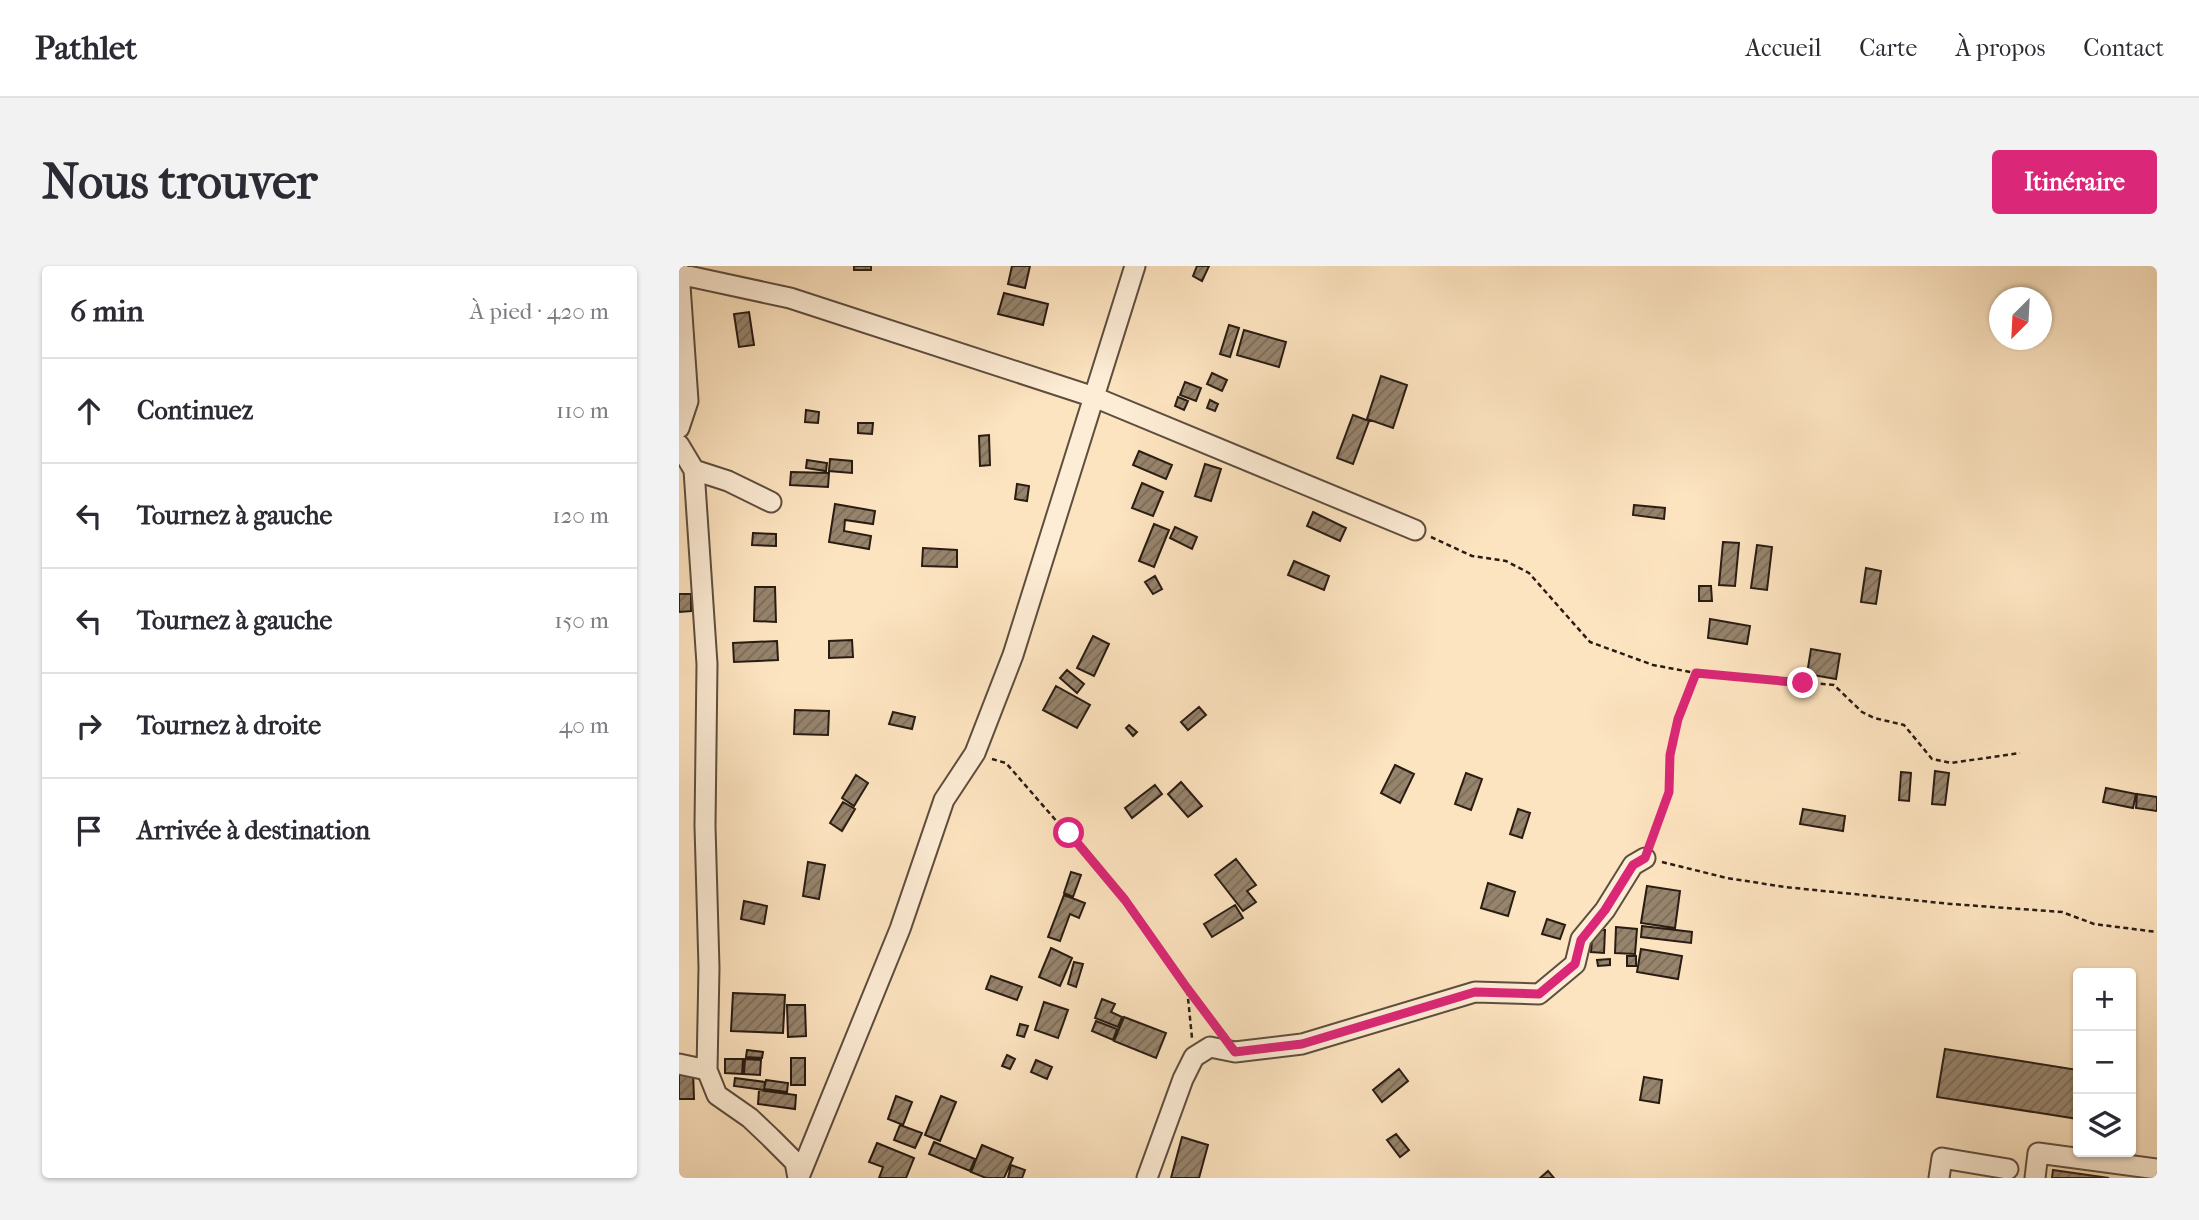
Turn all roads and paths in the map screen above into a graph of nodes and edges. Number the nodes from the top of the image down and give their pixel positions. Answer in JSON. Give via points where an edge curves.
{"nodes":[{"id":1,"x":1135,"y":266,"type":"edge"},
{"id":2,"x":679,"y":273,"type":"edge"},
{"id":3,"x":1094,"y":397,"type":"junction"},
{"id":4,"x":679,"y":428,"type":"edge"},
{"id":5,"x":679,"y":445,"type":"edge"},
{"id":6,"x":694,"y":470,"type":"junction"},
{"id":7,"x":771,"y":502,"type":"dead end"},
{"id":8,"x":1415,"y":530,"type":"joint"},
{"id":9,"x":1696,"y":673,"type":"junction"},
{"id":10,"x":975,"y":753,"type":"junction"},
{"id":11,"x":2021,"y":753,"type":"dead end"},
{"id":12,"x":1645,"y":858,"type":"junction"},
{"id":13,"x":2157,"y":932,"type":"edge"},
{"id":14,"x":1187,"y":988,"type":"junction"},
{"id":15,"x":1235,"y":1052,"type":"junction"},
{"id":16,"x":1194,"y":1057,"type":"junction"},
{"id":17,"x":679,"y":1064,"type":"edge"},
{"id":18,"x":707,"y":1070,"type":"junction"},
{"id":19,"x":2008,"y":1169,"type":"dead end"},
{"id":20,"x":2157,"y":1169,"type":"edge"},
{"id":21,"x":799,"y":1177,"type":"edge"},
{"id":22,"x":1147,"y":1178,"type":"edge"},
{"id":23,"x":1939,"y":1178,"type":"edge"},
{"id":24,"x":2035,"y":1178,"type":"edge"}],
"edges":[{"from":1,"to":3,"type":"street"},
{"from":2,"to":3,"type":"street","via":[[789,298]]},
{"from":2,"to":4,"type":"street","via":[[688,401]]},
{"from":3,"to":8,"type":"street"},
{"from":3,"to":10,"type":"street","via":[[1013,655]]},
{"from":5,"to":6,"type":"street"},
{"from":6,"to":7,"type":"street"},
{"from":6,"to":18,"type":"street","via":[[707,664]]},
{"from":8,"to":9,"type":"path","via":[[1472,556],[1506,561],[1529,573],[1590,642],[1653,665]]},
{"from":9,"to":11,"type":"path","via":[[1835,685],[1862,712],[1904,725],[1932,759],[1951,763]]},
{"from":9,"to":12,"type":"path","via":[[1678,719],[1670,755],[1669,792]]},
{"from":10,"to":14,"type":"path","via":[[1006,763],[1125,900]]},
{"from":10,"to":21,"type":"street","via":[[944,800],[900,929]]},
{"from":12,"to":13,"type":"path","via":[[1785,887],[2062,912],[2094,924]]},
{"from":12,"to":15,"type":"street","via":[[1633,865],[1581,940],[1575,964],[1539,994],[1475,992],[1302,1044]]},
{"from":14,"to":15,"type":"path"},
{"from":14,"to":16,"type":"path"},
{"from":15,"to":16,"type":"street","via":[[1210,1047]]},
{"from":16,"to":22,"type":"street"},
{"from":17,"to":18,"type":"street"},
{"from":18,"to":21,"type":"street","via":[[717,1095],[771,1138],[795,1162]]},
{"from":19,"to":23,"type":"street","via":[[1942,1158]]},
{"from":20,"to":24,"type":"street","via":[[2038,1153]]}]}
